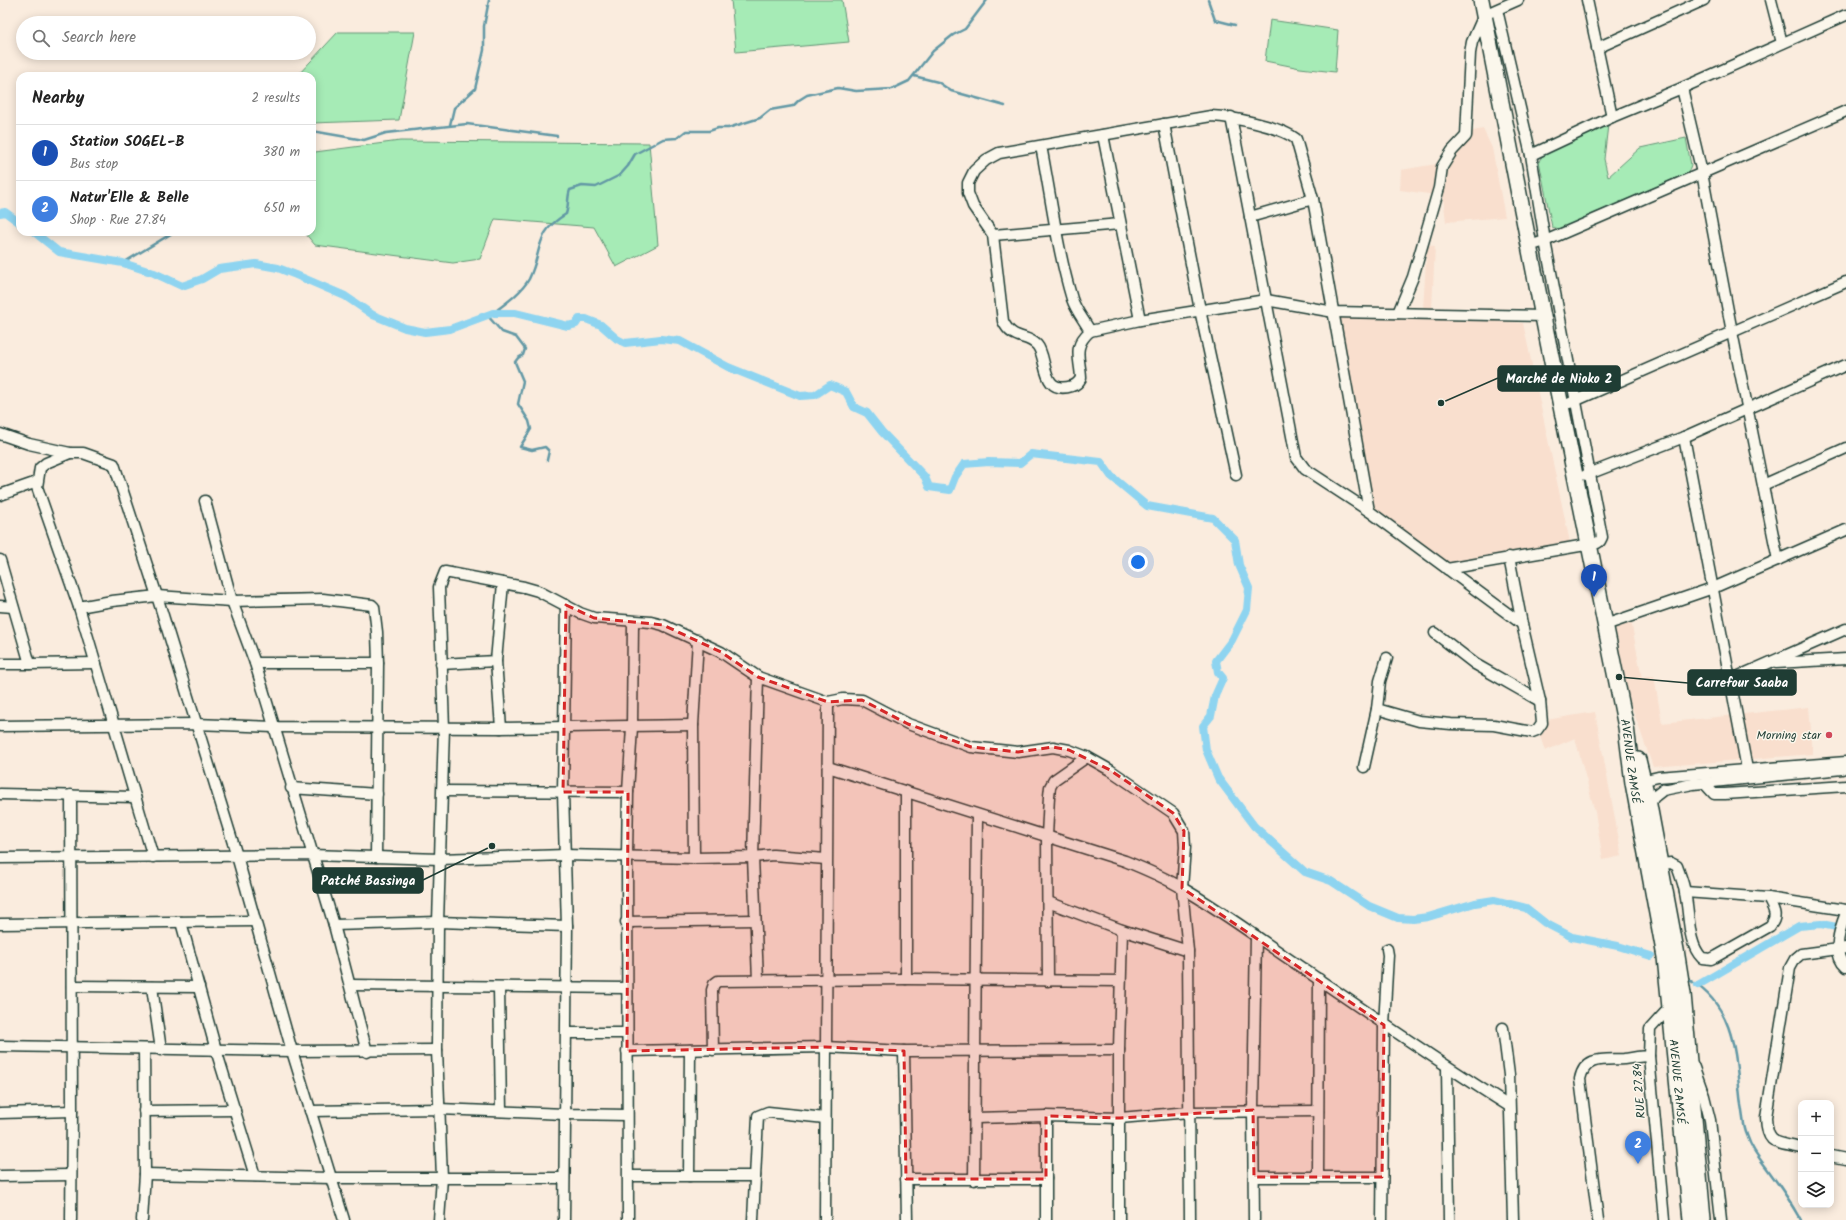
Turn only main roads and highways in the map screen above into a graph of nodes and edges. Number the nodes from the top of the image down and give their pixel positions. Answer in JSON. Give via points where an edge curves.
{"nodes":[{"id":1,"x":1481,"y":0,"type":"edge"},
{"id":2,"x":1638,"y":781,"type":"junction"},
{"id":3,"x":1691,"y":1220,"type":"edge"},
{"id":4,"x":1704,"y":1220,"type":"edge"}],
"edges":[{"from":1,"to":2,"type":"highway","name":"AVENUE ZAMSÉ","via":[[1490,13],[1529,246],[1561,407],[1583,476],[1589,544]]},
{"from":2,"to":3,"type":"highway","name":"AVENUE ZAMSÉ","via":[[1662,937]]},
{"from":2,"to":4,"type":"highway","name":"AVENUE ZAMSÉ","via":[[1649,805],[1678,957]]}]}
